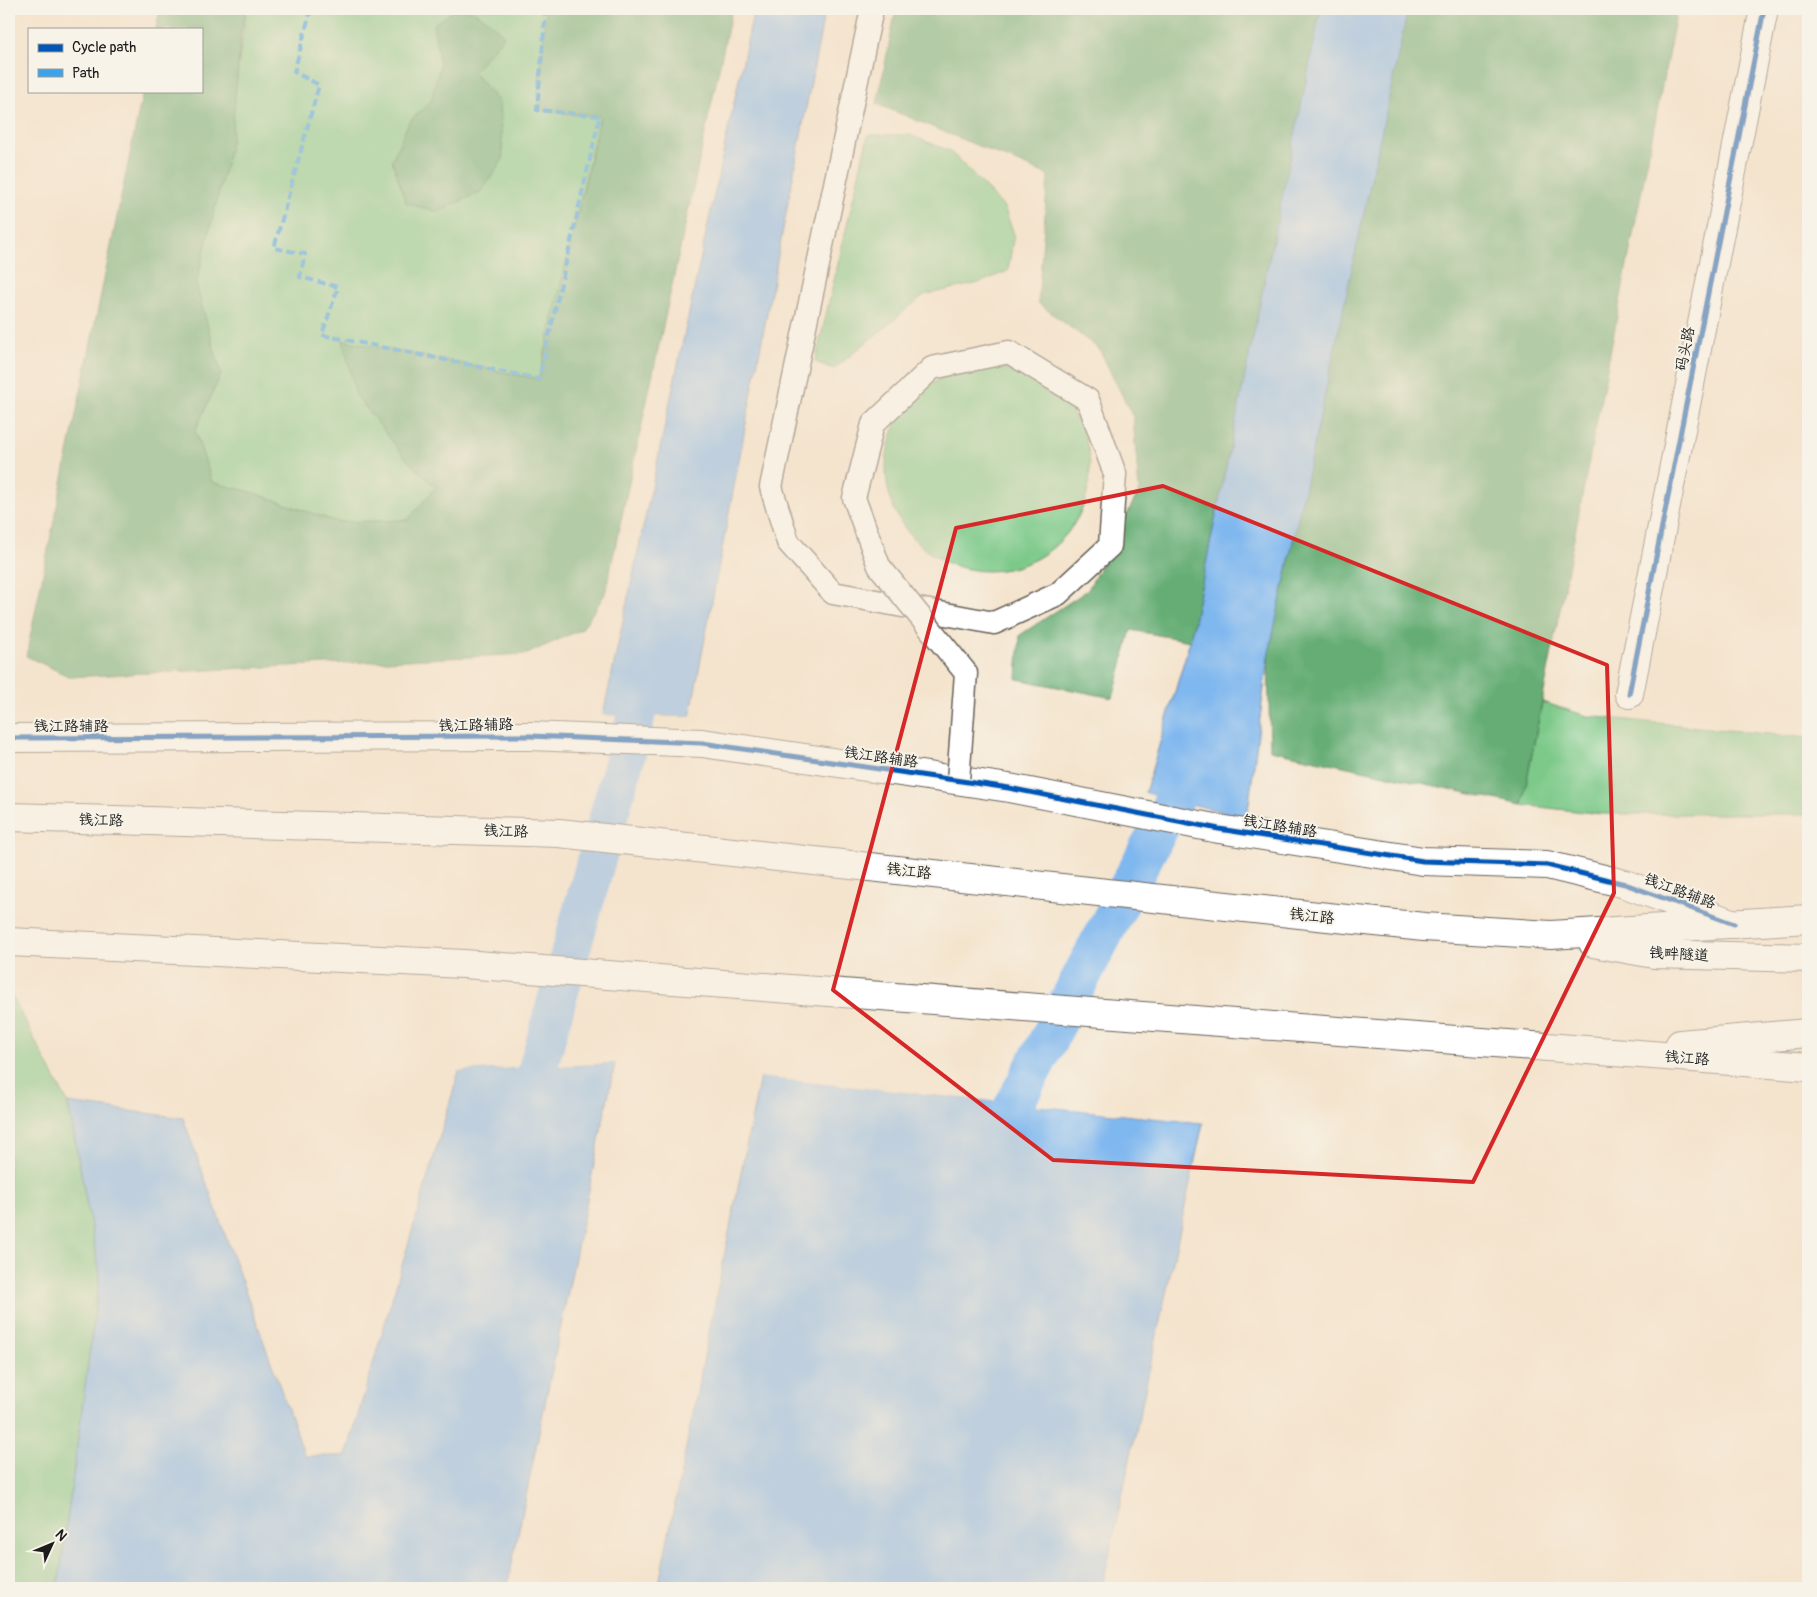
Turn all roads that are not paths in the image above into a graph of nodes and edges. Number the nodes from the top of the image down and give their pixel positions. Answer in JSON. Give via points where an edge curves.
{"nodes":[{"id":1,"x":872,"y":9,"type":"edge"},
{"id":2,"x":1764,"y":9,"type":"edge"},
{"id":3,"x":1629,"y":694,"type":"dead end"},
{"id":4,"x":9,"y":738,"type":"edge"},
{"id":5,"x":958,"y":781,"type":"junction"},
{"id":6,"x":9,"y":817,"type":"edge"},
{"id":7,"x":1808,"y":919,"type":"edge"},
{"id":8,"x":1734,"y":924,"type":"junction"},
{"id":9,"x":1551,"y":935,"type":"junction"},
{"id":10,"x":9,"y":942,"type":"edge"},
{"id":11,"x":1808,"y":958,"type":"edge"},
{"id":12,"x":1808,"y":1032,"type":"edge"},
{"id":13,"x":1599,"y":1051,"type":"junction"},
{"id":14,"x":1808,"y":1067,"type":"edge"}],
"edges":[{"from":1,"to":5,"type":"lane","bridge":true,"via":[[771,487],[788,542],[832,593],[994,623],[1058,594],[1110,546],[1115,474],[1088,400],[1009,352],[932,368],[873,424],[854,498],[879,566],[966,673]]},
{"from":2,"to":3,"type":"main road","name":"码头路"},
{"from":4,"to":5,"type":"main road","name":"钱江路辅路","via":[[530,736],[702,743]]},
{"from":5,"to":8,"type":"main road","name":"钱江路辅路","via":[[1219,829],[1423,861],[1547,865],[1625,884]]},
{"from":6,"to":9,"type":"main road","name":"钱江路","via":[[559,833],[1424,927]]},
{"from":7,"to":8,"type":"main road","name":"钱江路"},
{"from":8,"to":9,"type":"main road","name":"钱江路"},
{"from":9,"to":11,"type":"main road","name":"钱畔隧道","via":[[1654,954]]},
{"from":10,"to":13,"type":"main road","name":"钱江路","via":[[464,964]]},
{"from":12,"to":13,"type":"main road"},
{"from":13,"to":14,"type":"main road","name":"钱江路"}]}
